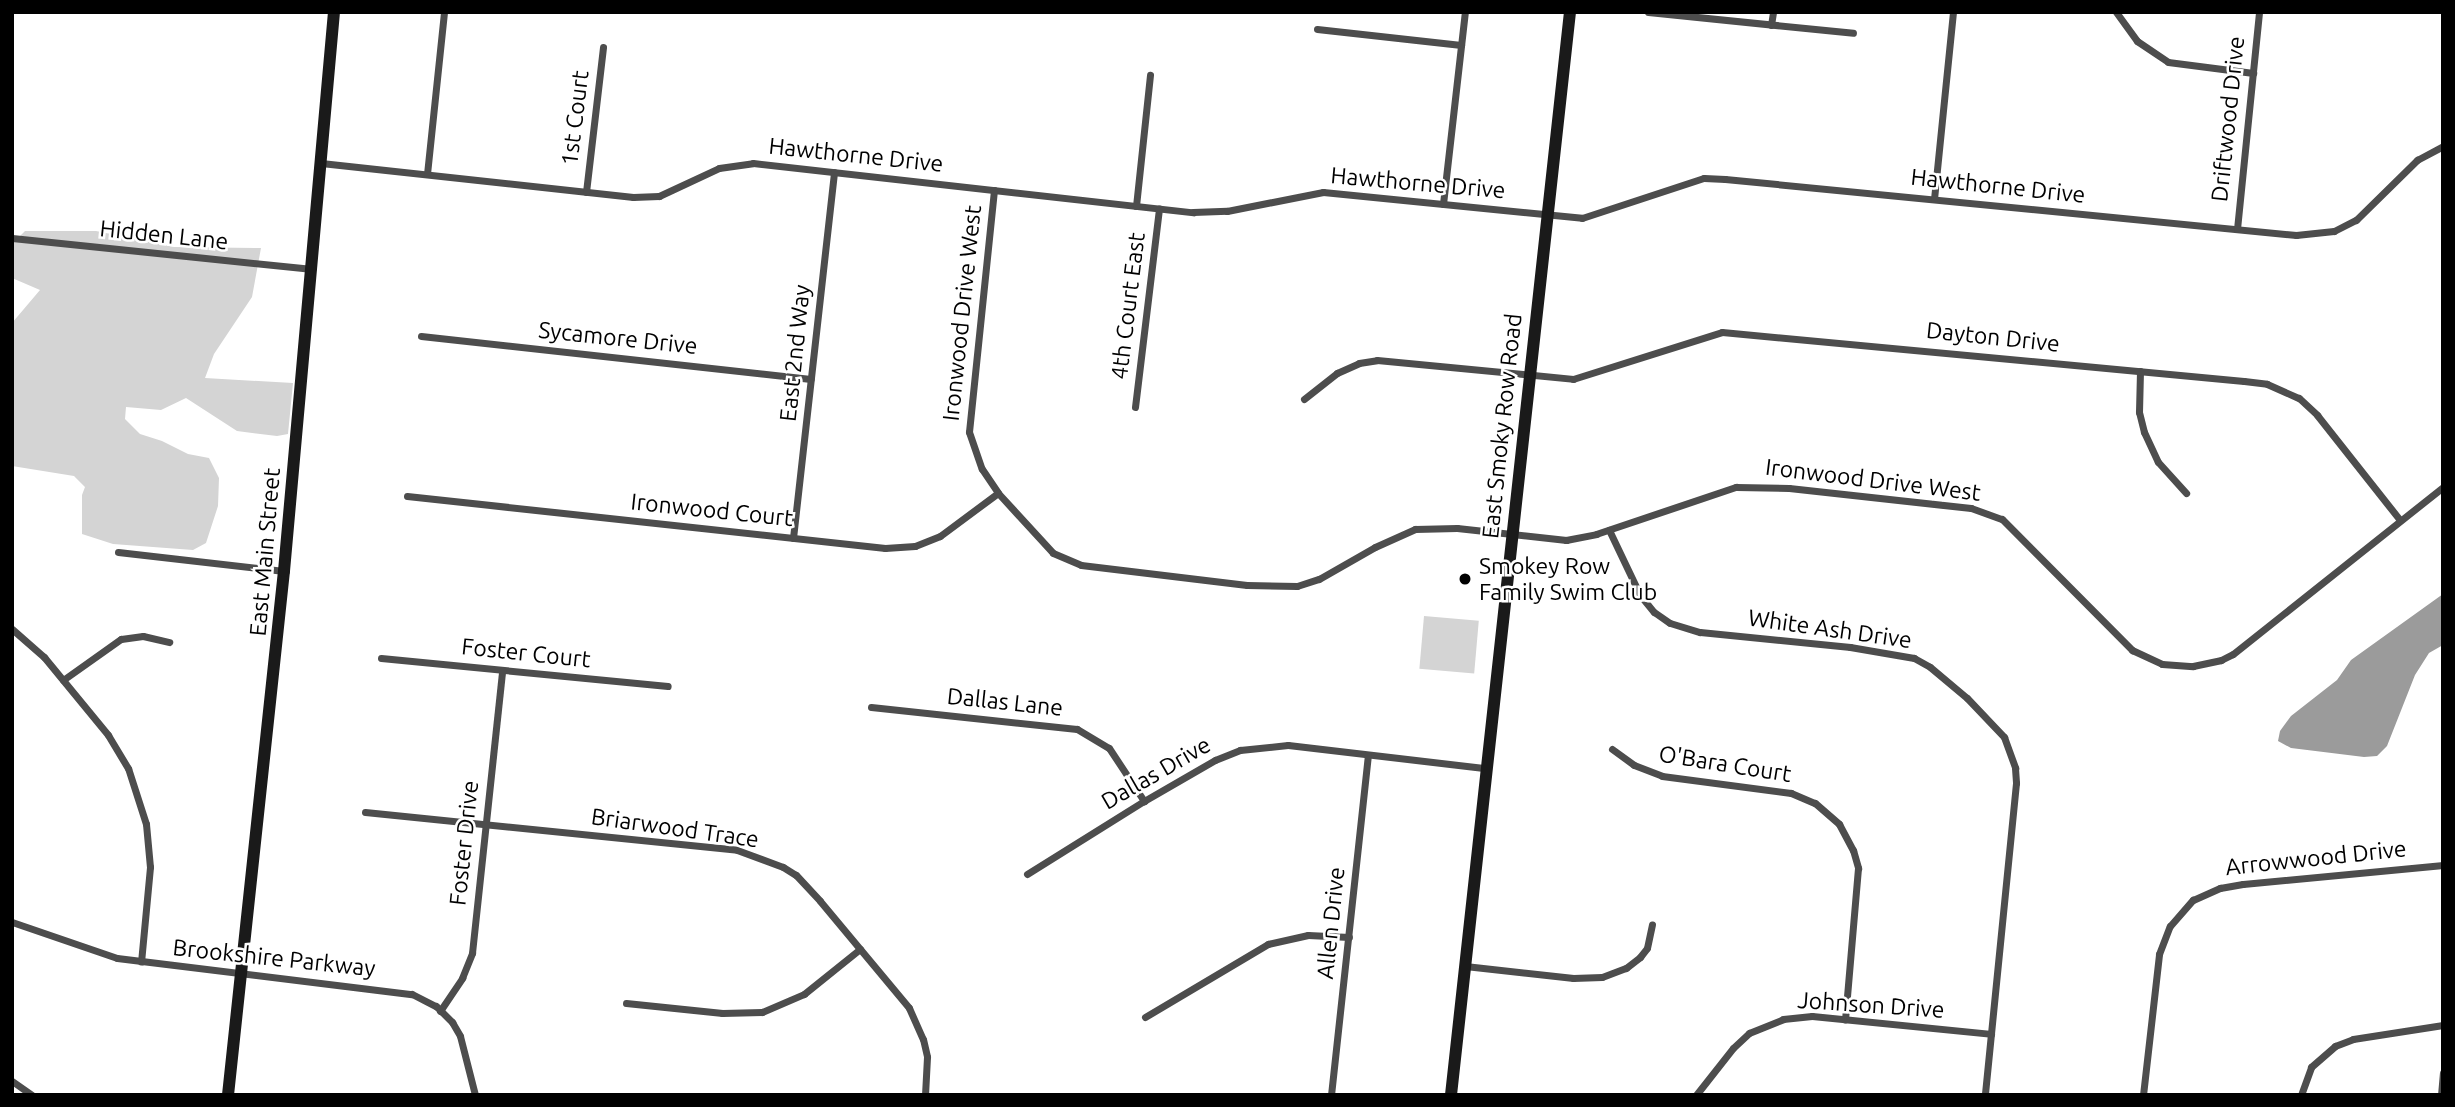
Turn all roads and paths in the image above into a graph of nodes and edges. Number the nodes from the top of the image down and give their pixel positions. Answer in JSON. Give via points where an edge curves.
{"nodes":[{"id":1,"x":334,"y":12,"type":"edge"},
{"id":2,"x":444,"y":12,"type":"edge"},
{"id":3,"x":1465,"y":12,"type":"edge"},
{"id":4,"x":1570,"y":12,"type":"edge"},
{"id":5,"x":1648,"y":12,"type":"edge"},
{"id":6,"x":1773,"y":12,"type":"edge"},
{"id":7,"x":1953,"y":12,"type":"edge"},
{"id":8,"x":2116,"y":12,"type":"edge"},
{"id":9,"x":2259,"y":12,"type":"edge"},
{"id":10,"x":1772,"y":25,"type":"junction"},
{"id":11,"x":1317,"y":29,"type":"dead end"},
{"id":12,"x":1853,"y":33,"type":"dead end"},
{"id":13,"x":1461,"y":45,"type":"junction"},
{"id":14,"x":603,"y":47,"type":"dead end"},
{"id":15,"x":2253,"y":73,"type":"junction"},
{"id":16,"x":1150,"y":75,"type":"dead end"},
{"id":17,"x":2443,"y":146,"type":"edge"},
{"id":18,"x":321,"y":163,"type":"junction"},
{"id":19,"x":834,"y":172,"type":"junction"},
{"id":20,"x":427,"y":174,"type":"junction"},
{"id":21,"x":993,"y":190,"type":"junction"},
{"id":22,"x":586,"y":192,"type":"junction"},
{"id":23,"x":1934,"y":199,"type":"junction"},
{"id":24,"x":1443,"y":204,"type":"junction"},
{"id":25,"x":1136,"y":206,"type":"junction"},
{"id":26,"x":1158,"y":208,"type":"junction"},
{"id":27,"x":1547,"y":215,"type":"junction"},
{"id":28,"x":2237,"y":229,"type":"junction"},
{"id":29,"x":12,"y":239,"type":"edge"},
{"id":30,"x":312,"y":269,"type":"junction"},
{"id":31,"x":421,"y":335,"type":"dead end"},
{"id":32,"x":2140,"y":370,"type":"junction"},
{"id":33,"x":1529,"y":375,"type":"junction"},
{"id":34,"x":811,"y":379,"type":"junction"},
{"id":35,"x":1304,"y":399,"type":"dead end"},
{"id":36,"x":1135,"y":407,"type":"dead end"},
{"id":37,"x":2443,"y":487,"type":"edge"},
{"id":38,"x":2186,"y":492,"type":"dead end"},
{"id":39,"x":998,"y":493,"type":"junction"},
{"id":40,"x":407,"y":496,"type":"dead end"},
{"id":41,"x":2400,"y":520,"type":"junction"},
{"id":42,"x":1609,"y":530,"type":"junction"},
{"id":43,"x":1511,"y":534,"type":"junction"},
{"id":44,"x":793,"y":538,"type":"junction"},
{"id":45,"x":118,"y":552,"type":"dead end"},
{"id":46,"x":284,"y":571,"type":"junction"},
{"id":47,"x":12,"y":629,"type":"edge"},
{"id":48,"x":169,"y":642,"type":"dead end"},
{"id":49,"x":381,"y":659,"type":"dead end"},
{"id":50,"x":502,"y":671,"type":"junction"},
{"id":51,"x":63,"y":680,"type":"junction"},
{"id":52,"x":668,"y":687,"type":"dead end"},
{"id":53,"x":871,"y":708,"type":"dead end"},
{"id":54,"x":1612,"y":749,"type":"dead end"},
{"id":55,"x":1368,"y":755,"type":"junction"},
{"id":56,"x":1484,"y":768,"type":"junction"},
{"id":57,"x":1144,"y":801,"type":"junction"},
{"id":58,"x":365,"y":813,"type":"dead end"},
{"id":59,"x":485,"y":824,"type":"junction"},
{"id":60,"x":2443,"y":864,"type":"edge"},
{"id":61,"x":1027,"y":874,"type":"dead end"},
{"id":62,"x":12,"y":922,"type":"edge"},
{"id":63,"x":1652,"y":925,"type":"dead end"},
{"id":64,"x":1349,"y":937,"type":"junction"},
{"id":65,"x":860,"y":949,"type":"junction"},
{"id":66,"x":141,"y":962,"type":"junction"},
{"id":67,"x":1465,"y":966,"type":"junction"},
{"id":68,"x":241,"y":974,"type":"junction"},
{"id":69,"x":626,"y":1003,"type":"dead end"},
{"id":70,"x":440,"y":1011,"type":"junction"},
{"id":71,"x":1145,"y":1017,"type":"dead end"},
{"id":72,"x":1845,"y":1019,"type":"junction"},
{"id":73,"x":2443,"y":1025,"type":"edge"},
{"id":74,"x":1991,"y":1034,"type":"junction"},
{"id":75,"x":2443,"y":1073,"type":"edge"},
{"id":76,"x":12,"y":1082,"type":"edge"},
{"id":77,"x":32,"y":1095,"type":"edge"},
{"id":78,"x":228,"y":1095,"type":"edge"},
{"id":79,"x":475,"y":1095,"type":"edge"},
{"id":80,"x":925,"y":1095,"type":"edge"},
{"id":81,"x":1331,"y":1095,"type":"edge"},
{"id":82,"x":1451,"y":1095,"type":"edge"},
{"id":83,"x":1696,"y":1095,"type":"edge"},
{"id":84,"x":1985,"y":1095,"type":"edge"},
{"id":85,"x":2143,"y":1095,"type":"edge"},
{"id":86,"x":2301,"y":1095,"type":"edge"},
{"id":87,"x":2441,"y":1095,"type":"edge"}],
"edges":[{"from":1,"to":18,"type":"street","name":"East Main Street"},
{"from":2,"to":20,"type":"street"},
{"from":3,"to":13,"type":"street"},
{"from":4,"to":27,"type":"street","name":"East Smoky Row Road"},
{"from":5,"to":10,"type":"street"},
{"from":6,"to":10,"type":"street"},
{"from":7,"to":23,"type":"street"},
{"from":8,"to":15,"type":"street","via":[[2137,41],[2168,62]]},
{"from":9,"to":15,"type":"street","name":"Driftwood Drive"},
{"from":10,"to":12,"type":"street"},
{"from":11,"to":13,"type":"street"},
{"from":13,"to":24,"type":"street"},
{"from":14,"to":22,"type":"street","name":"1st Court"},
{"from":15,"to":28,"type":"street","name":"Driftwood Drive"},
{"from":16,"to":25,"type":"street"},
{"from":17,"to":28,"type":"street","name":"Hawthorne Drive","via":[[2417,160],[2366,213],[2334,231],[2297,234]]},
{"from":18,"to":20,"type":"street","name":"Hawthorne Drive"},
{"from":18,"to":30,"type":"street","name":"East Main Street"},
{"from":19,"to":21,"type":"street","name":"Hawthorne Drive"},
{"from":19,"to":22,"type":"street","name":"Hawthorne Drive","via":[[736,163],[659,196]]},
{"from":19,"to":34,"type":"street","name":"East 2nd Way"},
{"from":20,"to":22,"type":"street","name":"Hawthorne Drive"},
{"from":21,"to":25,"type":"street","name":"Hawthorne Drive"},
{"from":21,"to":39,"type":"street","name":"Ironwood Drive West","via":[[969,432],[982,469]]},
{"from":23,"to":27,"type":"street","name":"Hawthorne Drive","via":[[1704,178],[1591,215]]},
{"from":23,"to":28,"type":"street","name":"Hawthorne Drive"},
{"from":24,"to":26,"type":"street","name":"Hawthorne Drive","via":[[1323,192],[1210,213]]},
{"from":24,"to":27,"type":"street","name":"Hawthorne Drive"},
{"from":25,"to":26,"type":"street","name":"Hawthorne Drive"},
{"from":26,"to":36,"type":"street","name":"4th Court East"},
{"from":27,"to":33,"type":"street","name":"East Smoky Row Road"},
{"from":29,"to":30,"type":"street","name":"Hidden Lane"},
{"from":30,"to":46,"type":"street","name":"East Main Street"},
{"from":31,"to":34,"type":"street","name":"Sycamore Drive"},
{"from":32,"to":33,"type":"street","name":"Dayton Drive","via":[[1722,332],[1582,378]]},
{"from":32,"to":38,"type":"street","via":[[2139,412],[2144,432],[2158,462]]},
{"from":32,"to":41,"type":"street","name":"Dayton Drive","via":[[2267,384],[2299,398]]},
{"from":33,"to":35,"type":"street","name":"Dayton Drive","via":[[1377,360],[1337,373]]},
{"from":33,"to":43,"type":"street","name":"East Smoky Row Road"},
{"from":34,"to":44,"type":"street","name":"East 2nd Way"},
{"from":37,"to":41,"type":"street","name":"Ironwood Drive West"},
{"from":39,"to":43,"type":"street","name":"Ironwood Drive West","via":[[1053,553],[1081,565],[1269,587],[1319,579],[1415,529]]},
{"from":39,"to":44,"type":"street","name":"Ironwood Court","via":[[940,536],[915,546],[885,548]]},
{"from":40,"to":44,"type":"street","name":"Ironwood Court"},
{"from":41,"to":42,"type":"street","name":"Ironwood Drive West","via":[[2233,654],[2208,664],[2179,667],[2132,650],[2013,527],[1971,508],[1749,486]]},
{"from":42,"to":43,"type":"street","name":"Ironwood Drive West","via":[[1566,540]]},
{"from":42,"to":74,"type":"street","name":"White Ash Drive","via":[[1640,595],[1670,622],[1700,632],[1914,658],[1997,727],[2010,750],[2016,783]]},
{"from":43,"to":56,"type":"street","name":"East Smoky Row Road"},
{"from":45,"to":46,"type":"street"},
{"from":46,"to":68,"type":"street","name":"East Main Street"},
{"from":47,"to":51,"type":"street"},
{"from":48,"to":51,"type":"street","via":[[143,636],[121,639]]},
{"from":49,"to":50,"type":"street","name":"Foster Court"},
{"from":50,"to":52,"type":"street","name":"Foster Court"},
{"from":50,"to":59,"type":"street","name":"Foster Drive"},
{"from":51,"to":66,"type":"street","via":[[108,735],[128,768],[146,824],[150,867]]},
{"from":53,"to":57,"type":"street","name":"Dallas Lane","via":[[1077,729],[1109,748]]},
{"from":54,"to":72,"type":"street","name":"O'Bara Court","via":[[1634,765],[1662,776],[1791,793],[1815,803],[1839,824],[1858,868]]},
{"from":55,"to":56,"type":"street","name":"Dallas Drive"},
{"from":55,"to":57,"type":"street","name":"Dallas Drive","via":[[1288,745],[1240,750]]},
{"from":55,"to":64,"type":"street","name":"Allen Drive"},
{"from":56,"to":67,"type":"street","name":"East Smoky Row Road"},
{"from":57,"to":61,"type":"street","name":"Dallas Drive"},
{"from":58,"to":59,"type":"street","name":"Briarwood Trace"},
{"from":59,"to":65,"type":"street","name":"Briarwood Trace","via":[[755,855],[796,875]]},
{"from":59,"to":70,"type":"street","name":"Foster Drive","via":[[472,953]]},
{"from":60,"to":85,"type":"street","name":"Arrowwood Drive","via":[[2231,886],[2193,900],[2179,912],[2161,947]]},
{"from":62,"to":66,"type":"street","name":"Brookshire Parkway","via":[[103,954]]},
{"from":63,"to":67,"type":"street","via":[[1640,957],[1602,977]]},
{"from":64,"to":71,"type":"street","via":[[1307,935],[1268,944]]},
{"from":64,"to":81,"type":"street","name":"Allen Drive"},
{"from":65,"to":69,"type":"street","via":[[804,994],[762,1012],[722,1013]]},
{"from":65,"to":80,"type":"street","name":"Briarwood Trace","via":[[917,1023],[927,1057]]},
{"from":66,"to":68,"type":"street","name":"Brookshire Parkway"},
{"from":67,"to":82,"type":"street","name":"East Smoky Row Road"},
{"from":68,"to":70,"type":"street","name":"Brookshire Parkway","via":[[398,991]]},
{"from":68,"to":78,"type":"street","name":"East Main Street"},
{"from":70,"to":79,"type":"street","name":"Brookshire Parkway","via":[[460,1036]]},
{"from":72,"to":74,"type":"street","name":"Johnson Drive"},
{"from":72,"to":83,"type":"street","name":"Johnson Drive","via":[[1798,1016],[1749,1033]]},
{"from":73,"to":86,"type":"street","via":[[2335,1046],[2311,1067]]},
{"from":74,"to":84,"type":"street","name":"White Ash Drive"},
{"from":75,"to":87,"type":"street"},
{"from":76,"to":77,"type":"street"}]}
